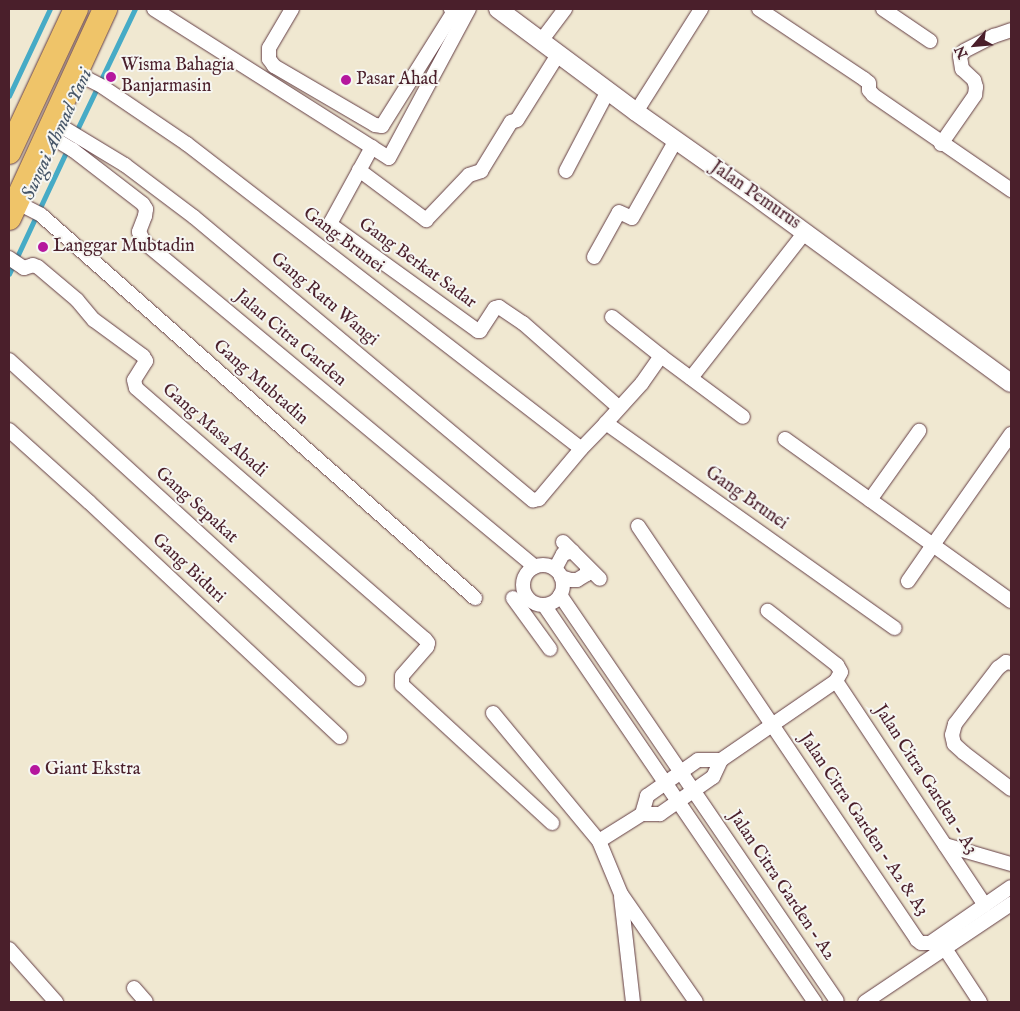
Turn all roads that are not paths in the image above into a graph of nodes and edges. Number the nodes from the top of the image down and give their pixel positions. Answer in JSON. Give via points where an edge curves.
{"nodes":[{"id":1,"x":76,"y":9,"type":"edge"},
{"id":2,"x":105,"y":9,"type":"edge"},
{"id":3,"x":154,"y":9,"type":"edge"},
{"id":4,"x":292,"y":9,"type":"edge"},
{"id":5,"x":454,"y":9,"type":"edge"},
{"id":6,"x":469,"y":9,"type":"edge"},
{"id":7,"x":565,"y":9,"type":"edge"},
{"id":8,"x":701,"y":9,"type":"edge"},
{"id":9,"x":759,"y":9,"type":"edge"},
{"id":10,"x":883,"y":9,"type":"edge"},
{"id":11,"x":502,"y":10,"type":"edge"},
{"id":12,"x":1011,"y":30,"type":"edge"},
{"id":13,"x":930,"y":40,"type":"dead end"},
{"id":14,"x":541,"y":42,"type":"junction"},
{"id":15,"x":559,"y":53,"type":"junction"},
{"id":16,"x":90,"y":80,"type":"junction"},
{"id":17,"x":608,"y":91,"type":"junction"},
{"id":18,"x":636,"y":112,"type":"junction"},
{"id":19,"x":65,"y":136,"type":"junction"},
{"id":20,"x":676,"y":140,"type":"junction"},
{"id":21,"x":11,"y":143,"type":"edge"},
{"id":22,"x":941,"y":144,"type":"junction"},
{"id":23,"x":372,"y":147,"type":"junction"},
{"id":24,"x":359,"y":170,"type":"junction"},
{"id":25,"x":566,"y":171,"type":"dead end"},
{"id":26,"x":1011,"y":190,"type":"edge"},
{"id":27,"x":25,"y":211,"type":"edge"},
{"id":28,"x":805,"y":232,"type":"junction"},
{"id":29,"x":594,"y":257,"type":"dead end"},
{"id":30,"x":14,"y":262,"type":"edge"},
{"id":31,"x":612,"y":317,"type":"dead end"},
{"id":32,"x":661,"y":356,"type":"junction"},
{"id":33,"x":9,"y":360,"type":"edge"},
{"id":34,"x":691,"y":378,"type":"junction"},
{"id":35,"x":1011,"y":383,"type":"edge"},
{"id":36,"x":614,"y":404,"type":"dead end"},
{"id":37,"x":743,"y":417,"type":"dead end"},
{"id":38,"x":605,"y":424,"type":"junction"},
{"id":39,"x":9,"y":430,"type":"edge"},
{"id":40,"x":919,"y":432,"type":"dead end"},
{"id":41,"x":1011,"y":434,"type":"edge"},
{"id":42,"x":784,"y":439,"type":"dead end"},
{"id":43,"x":581,"y":449,"type":"junction"},
{"id":44,"x":870,"y":500,"type":"junction"},
{"id":45,"x":638,"y":526,"type":"dead end"},
{"id":46,"x":933,"y":545,"type":"junction"},
{"id":47,"x":535,"y":567,"type":"junction"},
{"id":48,"x":587,"y":568,"type":"junction"},
{"id":49,"x":558,"y":573,"type":"junction"},
{"id":50,"x":600,"y":579,"type":"dead end"},
{"id":51,"x":908,"y":581,"type":"dead end"},
{"id":52,"x":560,"y":595,"type":"junction"},
{"id":53,"x":475,"y":598,"type":"dead end"},
{"id":54,"x":1011,"y":601,"type":"edge"},
{"id":55,"x":528,"y":605,"type":"junction"},
{"id":56,"x":768,"y":611,"type":"dead end"},
{"id":57,"x":894,"y":628,"type":"dead end"},
{"id":58,"x":550,"y":649,"type":"dead end"},
{"id":59,"x":1011,"y":663,"type":"edge"},
{"id":60,"x":358,"y":679,"type":"dead end"},
{"id":61,"x":838,"y":679,"type":"junction"},
{"id":62,"x":493,"y":713,"type":"dead end"},
{"id":63,"x":772,"y":724,"type":"junction"},
{"id":64,"x":340,"y":737,"type":"dead end"},
{"id":65,"x":721,"y":760,"type":"junction"},
{"id":66,"x":680,"y":772,"type":"junction"},
{"id":67,"x":665,"y":782,"type":"junction"},
{"id":68,"x":1011,"y":789,"type":"edge"},
{"id":69,"x":694,"y":791,"type":"junction"},
{"id":70,"x":679,"y":802,"type":"junction"},
{"id":71,"x":642,"y":814,"type":"junction"},
{"id":72,"x":552,"y":823,"type":"dead end"},
{"id":73,"x":599,"y":841,"type":"junction"},
{"id":74,"x":945,"y":845,"type":"junction"},
{"id":75,"x":1011,"y":864,"type":"edge"},
{"id":76,"x":1011,"y":886,"type":"edge"},
{"id":77,"x":621,"y":894,"type":"junction"},
{"id":78,"x":1011,"y":904,"type":"edge"},
{"id":79,"x":985,"y":905,"type":"junction"},
{"id":80,"x":9,"y":950,"type":"edge"},
{"id":81,"x":946,"y":950,"type":"junction"},
{"id":82,"x":134,"y":988,"type":"dead end"},
{"id":83,"x":56,"y":1002,"type":"edge"},
{"id":84,"x":146,"y":1002,"type":"edge"},
{"id":85,"x":633,"y":1002,"type":"edge"},
{"id":86,"x":696,"y":1002,"type":"edge"},
{"id":87,"x":815,"y":1002,"type":"edge"},
{"id":88,"x":837,"y":1002,"type":"edge"},
{"id":89,"x":865,"y":1002,"type":"edge"},
{"id":90,"x":980,"y":1002,"type":"edge"}],
"edges":[{"from":1,"to":21,"type":"highway"},
{"from":2,"to":16,"type":"highway"},
{"from":3,"to":23,"type":"street"},
{"from":4,"to":5,"type":"street","via":[[269,48],[269,59],[274,66],[375,125],[382,126]]},
{"from":6,"to":23,"type":"street","via":[[389,158]]},
{"from":7,"to":14,"type":"street"},
{"from":8,"to":18,"type":"street"},
{"from":9,"to":22,"type":"street","via":[[864,79],[869,83],[873,96]]},
{"from":10,"to":13,"type":"street"},
{"from":11,"to":14,"type":"street","name":"Jalan Pemurus"},
{"from":12,"to":22,"type":"street","via":[[964,51],[960,56],[962,69],[974,80],[975,95]]},
{"from":14,"to":15,"type":"street","name":"Jalan Pemurus"},
{"from":15,"to":17,"type":"street","name":"Jalan Pemurus"},
{"from":15,"to":24,"type":"street","via":[[481,171],[469,175],[426,220]]},
{"from":16,"to":19,"type":"highway"},
{"from":16,"to":43,"type":"street","name":"Gang Brunei","via":[[187,144]]},
{"from":17,"to":18,"type":"street","name":"Jalan Pemurus"},
{"from":17,"to":25,"type":"street"},
{"from":18,"to":20,"type":"street","name":"Jalan Pemurus"},
{"from":19,"to":27,"type":"highway"},
{"from":19,"to":43,"type":"street","name":"Gang Ratu Wangi","via":[[125,165],[194,217],[533,500],[539,499]]},
{"from":19,"to":47,"type":"street","name":"Jalan Citra Garden","via":[[143,204],[146,209],[139,232],[144,242]]},
{"from":20,"to":28,"type":"street","name":"Jalan Pemurus"},
{"from":20,"to":29,"type":"street","via":[[632,218],[618,212]]},
{"from":22,"to":26,"type":"street"},
{"from":23,"to":24,"type":"street","name":"Gang Berkat Sadar"},
{"from":24,"to":36,"type":"street","name":"Gang Berkat Sadar","via":[[331,225],[478,331],[499,307],[523,323]]},
{"from":27,"to":53,"type":"street","name":"Gang Mubtadin"},
{"from":28,"to":34,"type":"street"},
{"from":28,"to":35,"type":"street","name":"Jalan Pemurus"},
{"from":30,"to":72,"type":"street","name":"Gang Masa Abadi","via":[[24,268],[38,267],[77,300],[94,320],[143,356],[146,361],[134,380],[136,388],[426,639],[427,647],[402,676],[402,685]]},
{"from":31,"to":32,"type":"street"},
{"from":32,"to":34,"type":"street"},
{"from":32,"to":38,"type":"street"},
{"from":33,"to":60,"type":"street","name":"Gang Sepakat"},
{"from":34,"to":37,"type":"street"},
{"from":38,"to":43,"type":"street"},
{"from":38,"to":57,"type":"street","name":"Gang Brunei"},
{"from":39,"to":64,"type":"street","name":"Gang Biduri"},
{"from":40,"to":44,"type":"street"},
{"from":41,"to":46,"type":"street"},
{"from":42,"to":44,"type":"street"},
{"from":44,"to":46,"type":"street"},
{"from":45,"to":63,"type":"street","name":"Jalan Citra Garden - A2 & A3"},
{"from":46,"to":51,"type":"street"},
{"from":46,"to":54,"type":"street"},
{"from":47,"to":49,"type":"street","via":[[547,565]]},
{"from":47,"to":55,"type":"street","via":[[529,570],[524,582]]},
{"from":48,"to":49,"type":"street","via":[[587,574],[577,580]]},
{"from":48,"to":49,"type":"street","via":[[568,546]]},
{"from":48,"to":50,"type":"street"},
{"from":49,"to":52,"type":"street","via":[[562,589]]},
{"from":52,"to":55,"type":"street","via":[[551,603]]},
{"from":52,"to":66,"type":"street","name":"Jalan Citra Garden - A2"},
{"from":55,"to":58,"type":"street"},
{"from":55,"to":67,"type":"street"},
{"from":56,"to":61,"type":"street","name":"Jalan Citra Garden - A3","via":[[837,665],[841,672]]},
{"from":59,"to":68,"type":"street","via":[[1006,662],[998,668],[955,724],[952,735],[954,744]]},
{"from":61,"to":63,"type":"street"},
{"from":61,"to":74,"type":"street","name":"Jalan Citra Garden - A3"},
{"from":62,"to":73,"type":"street"},
{"from":63,"to":65,"type":"street"},
{"from":63,"to":79,"type":"street","name":"Jalan Citra Garden - A2 & A3","via":[[918,940],[926,944]]},
{"from":65,"to":66,"type":"street","via":[[698,760]]},
{"from":65,"to":69,"type":"street","via":[[713,778]]},
{"from":66,"to":67,"type":"street"},
{"from":66,"to":69,"type":"street","name":"Jalan Citra Garden - A2"},
{"from":67,"to":70,"type":"street"},
{"from":67,"to":71,"type":"street","via":[[647,796]]},
{"from":69,"to":70,"type":"street"},
{"from":69,"to":88,"type":"street","name":"Jalan Citra Garden - A2"},
{"from":70,"to":71,"type":"street","via":[[660,814]]},
{"from":70,"to":87,"type":"street"},
{"from":71,"to":73,"type":"street"},
{"from":73,"to":77,"type":"street"},
{"from":74,"to":75,"type":"street"},
{"from":74,"to":79,"type":"street","name":"Jalan Citra Garden - A3"},
{"from":76,"to":79,"type":"street"},
{"from":77,"to":85,"type":"street"},
{"from":77,"to":86,"type":"street"},
{"from":78,"to":81,"type":"street"},
{"from":80,"to":83,"type":"street"},
{"from":81,"to":89,"type":"street"},
{"from":81,"to":90,"type":"street"},
{"from":82,"to":84,"type":"street"}]}
